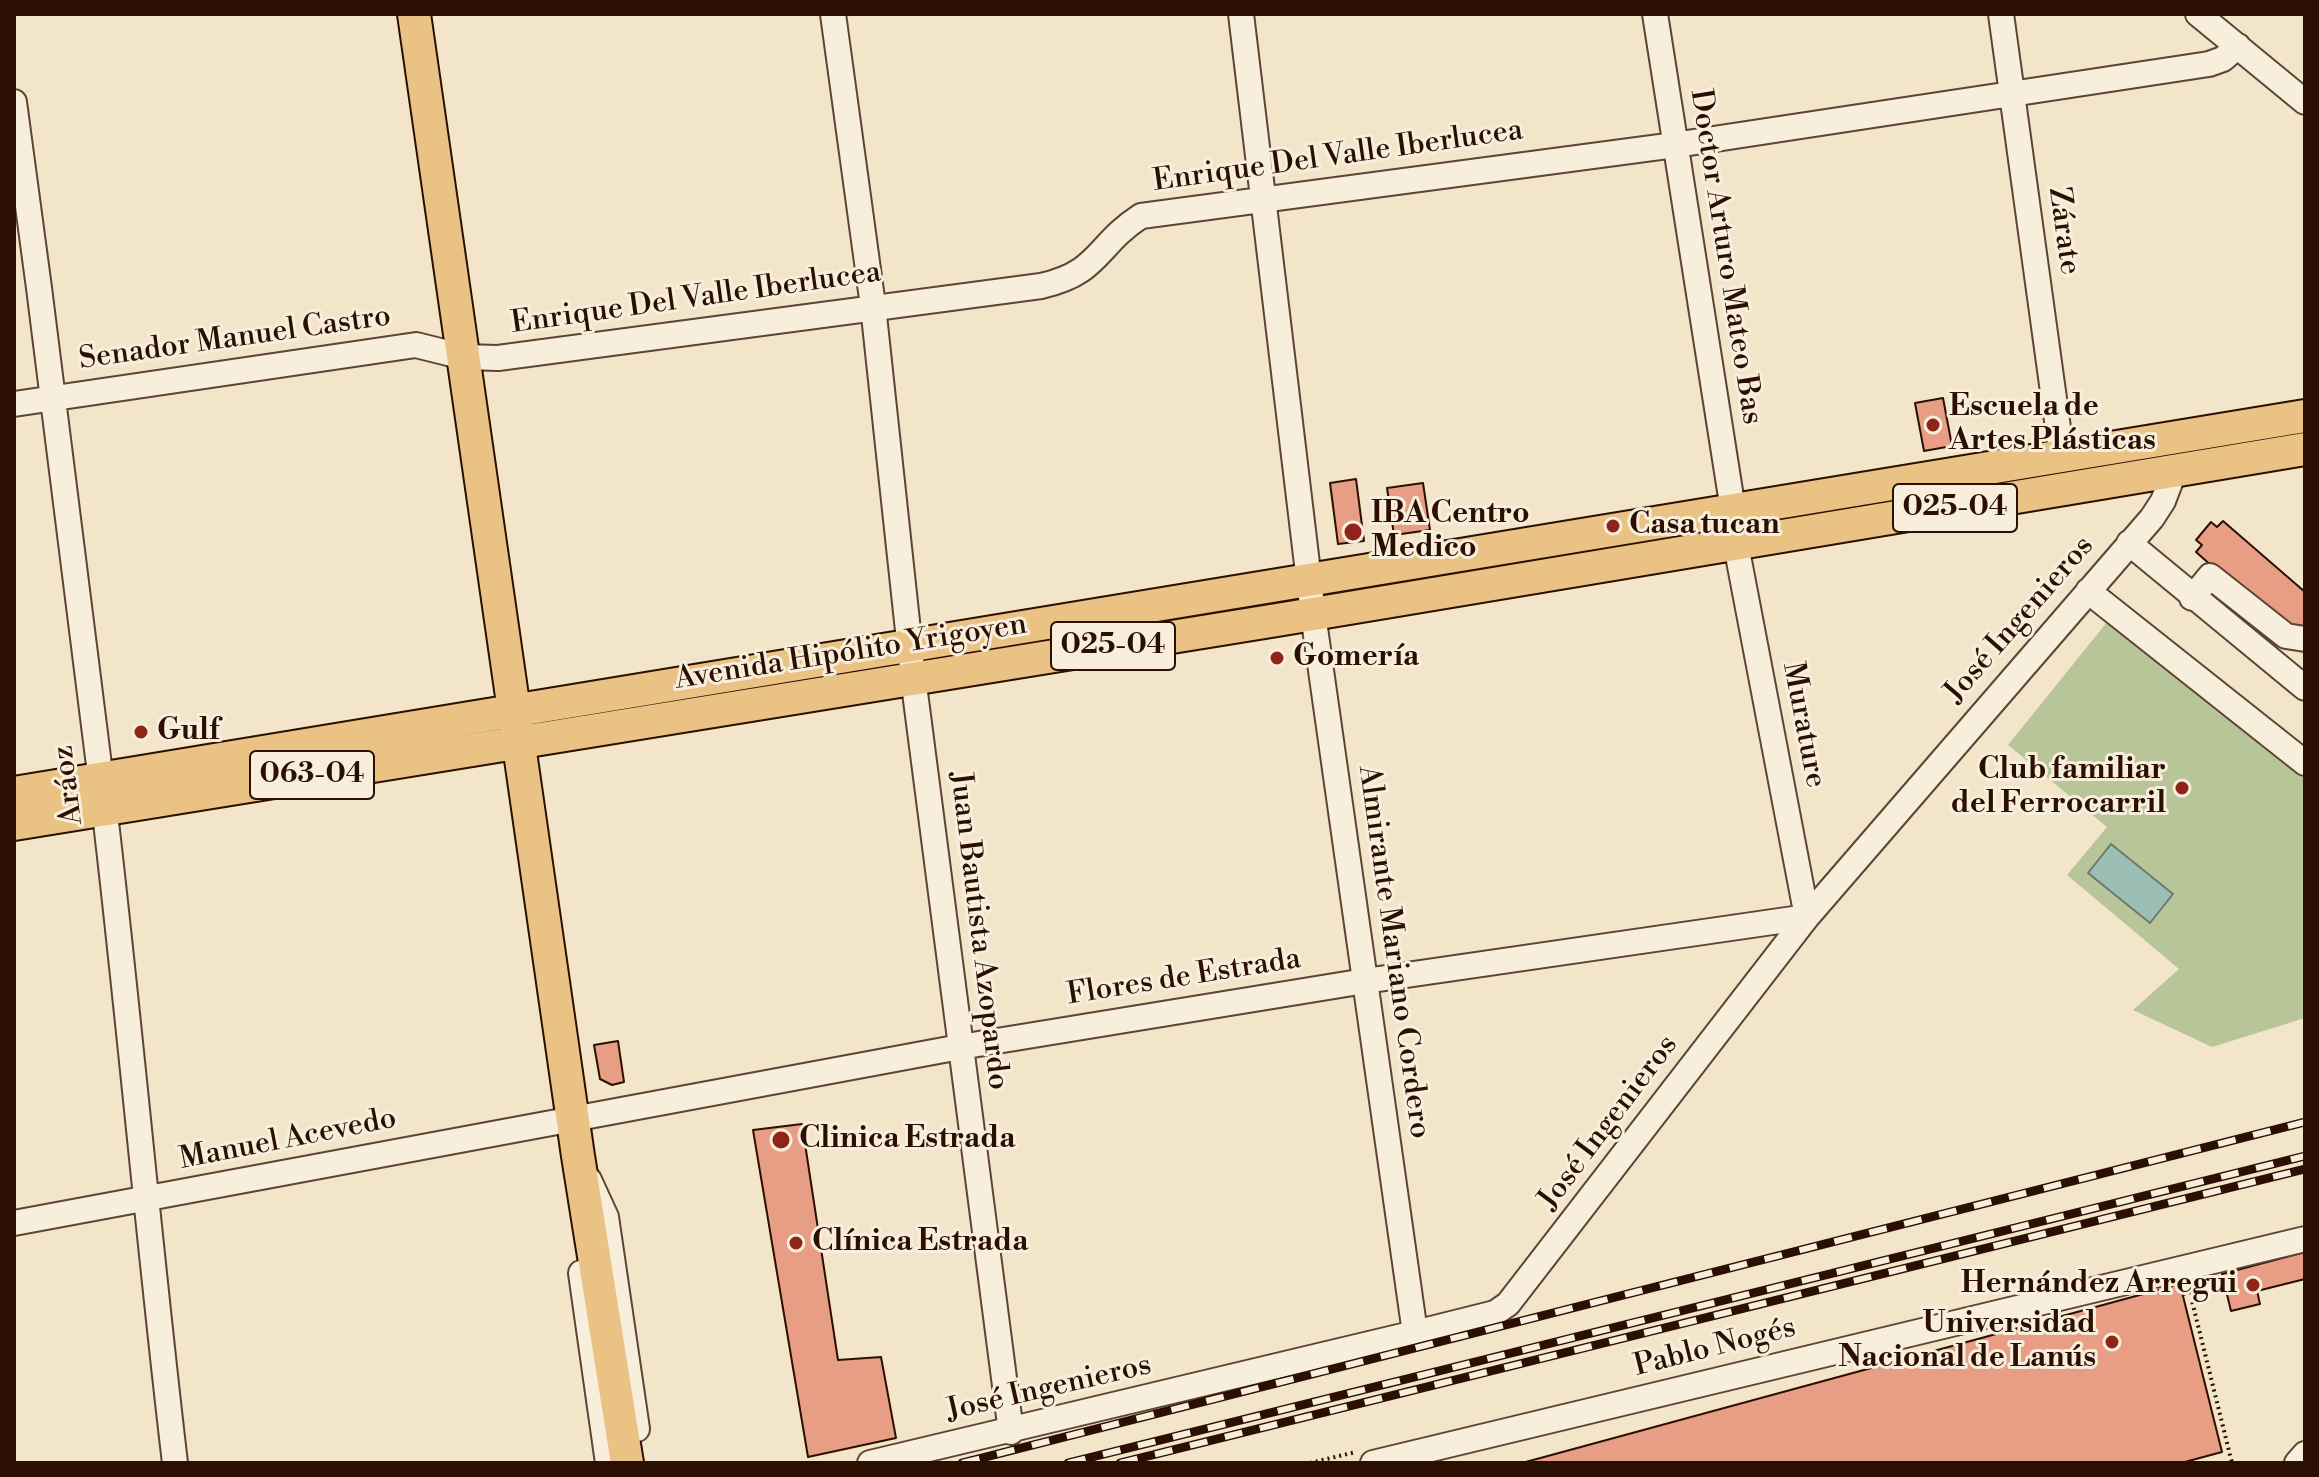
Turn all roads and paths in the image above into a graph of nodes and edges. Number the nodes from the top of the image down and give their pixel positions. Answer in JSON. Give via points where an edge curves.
{"nodes":[{"id":1,"x":414,"y":14,"type":"edge"},
{"id":2,"x":833,"y":14,"type":"edge"},
{"id":3,"x":1241,"y":14,"type":"edge"},
{"id":4,"x":1655,"y":14,"type":"edge"},
{"id":5,"x":2001,"y":14,"type":"edge"},
{"id":6,"x":2198,"y":14,"type":"edge"},
{"id":7,"x":2238,"y":46,"type":"junction"},
{"id":8,"x":2012,"y":93,"type":"junction"},
{"id":9,"x":14,"y":102,"type":"edge"},
{"id":10,"x":2305,"y":102,"type":"edge"},
{"id":11,"x":1675,"y":145,"type":"junction"},
{"id":12,"x":1263,"y":201,"type":"junction"},
{"id":13,"x":873,"y":306,"type":"junction"},
{"id":14,"x":464,"y":357,"type":"junction"},
{"id":15,"x":55,"y":398,"type":"junction"},
{"id":16,"x":14,"y":404,"type":"edge"},
{"id":17,"x":2305,"y":416,"type":"edge"},
{"id":18,"x":2305,"y":449,"type":"edge"},
{"id":19,"x":2062,"y":457,"type":"junction"},
{"id":20,"x":2174,"y":472,"type":"junction"},
{"id":21,"x":1733,"y":510,"type":"junction"},
{"id":22,"x":2129,"y":543,"type":"junction"},
{"id":23,"x":1736,"y":545,"type":"junction"},
{"id":24,"x":1309,"y":579,"type":"junction"},
{"id":25,"x":2088,"y":591,"type":"junction"},
{"id":26,"x":2192,"y":598,"type":"junction"},
{"id":27,"x":1313,"y":614,"type":"junction"},
{"id":28,"x":2305,"y":639,"type":"edge"},
{"id":29,"x":910,"y":643,"type":"junction"},
{"id":30,"x":913,"y":677,"type":"junction"},
{"id":31,"x":2305,"y":688,"type":"edge"},
{"id":32,"x":514,"y":708,"type":"junction"},
{"id":33,"x":519,"y":742,"type":"junction"},
{"id":34,"x":2305,"y":763,"type":"edge"},
{"id":35,"x":14,"y":793,"type":"edge"},
{"id":36,"x":103,"y":793,"type":"junction"},
{"id":37,"x":14,"y":824,"type":"edge"},
{"id":38,"x":1807,"y":917,"type":"junction"},
{"id":39,"x":1365,"y":981,"type":"junction"},
{"id":40,"x":960,"y":1047,"type":"junction"},
{"id":41,"x":574,"y":1118,"type":"junction"},
{"id":42,"x":578,"y":1156,"type":"junction"},
{"id":43,"x":144,"y":1200,"type":"junction"},
{"id":44,"x":14,"y":1223,"type":"edge"},
{"id":45,"x":2305,"y":1239,"type":"edge"},
{"id":46,"x":1415,"y":1333,"type":"junction"},
{"id":47,"x":1011,"y":1432,"type":"junction"},
{"id":48,"x":2228,"y":1446,"type":"dead end"},
{"id":49,"x":2221,"y":1447,"type":"dead end"},
{"id":50,"x":2305,"y":1454,"type":"edge"},
{"id":51,"x":175,"y":1463,"type":"edge"},
{"id":52,"x":608,"y":1463,"type":"edge"},
{"id":53,"x":627,"y":1463,"type":"edge"},
{"id":54,"x":642,"y":1463,"type":"edge"},
{"id":55,"x":870,"y":1463,"type":"edge"},
{"id":56,"x":1373,"y":1463,"type":"edge"},
{"id":57,"x":2297,"y":1463,"type":"edge"}],
"edges":[{"from":1,"to":14,"type":"main road"},
{"from":2,"to":13,"type":"street","name":"Juan Bautista Azopardo"},
{"from":3,"to":12,"type":"street","name":"Almirante Mariano Cordero"},
{"from":4,"to":11,"type":"street","name":"Doctor Arturo Mateo Bas"},
{"from":5,"to":8,"type":"street","name":"Zárate"},
{"from":6,"to":7,"type":"street"},
{"from":7,"to":8,"type":"street","name":"Enrique Del Valle Iberlucea","via":[[2209,64]]},
{"from":7,"to":10,"type":"street"},
{"from":8,"to":11,"type":"street","name":"Enrique Del Valle Iberlucea"},
{"from":8,"to":19,"type":"street","name":"Zárate"},
{"from":9,"to":15,"type":"street","name":"Aráoz"},
{"from":11,"to":12,"type":"street","name":"Enrique Del Valle Iberlucea"},
{"from":11,"to":21,"type":"street","name":"Doctor Arturo Mateo Bas"},
{"from":12,"to":13,"type":"street","name":"Enrique Del Valle Iberlucea","via":[[1141,216],[1069,279]]},
{"from":12,"to":24,"type":"street","name":"Almirante Mariano Cordero"},
{"from":13,"to":14,"type":"street","name":"Enrique Del Valle Iberlucea","via":[[498,358]]},
{"from":13,"to":29,"type":"street","name":"Juan Bautista Azopardo"},
{"from":14,"to":15,"type":"street","name":"Senador Manuel Castro","via":[[416,345]]},
{"from":14,"to":32,"type":"main road"},
{"from":15,"to":16,"type":"street","name":"Senador Manuel Castro"},
{"from":15,"to":36,"type":"street","name":"Aráoz"},
{"from":17,"to":19,"type":"main road","name":"Avenida Hipólito Yrigoyen","number":"025-04"},
{"from":18,"to":20,"type":"main road","name":"Avenida Hipólito Yrigoyen","number":"025-04"},
{"from":19,"to":21,"type":"main road","name":"Avenida Hipólito Yrigoyen","number":"025-04"},
{"from":20,"to":22,"type":"street","name":"José Ingenieros","via":[[2163,501]]},
{"from":20,"to":23,"type":"main road","name":"Avenida Hipólito Yrigoyen","number":"025-04"},
{"from":21,"to":24,"type":"main road","name":"Avenida Hipólito Yrigoyen","number":"025-04"},
{"from":22,"to":25,"type":"street","name":"José Ingenieros"},
{"from":22,"to":26,"type":"street"},
{"from":23,"to":27,"type":"main road","name":"Avenida Hipólito Yrigoyen","number":"025-04"},
{"from":23,"to":38,"type":"street","name":"Murature"},
{"from":24,"to":27,"type":"street","name":"Almirante Mariano Cordero"},
{"from":24,"to":29,"type":"main road","name":"Avenida Hipólito Yrigoyen","number":"025-04"},
{"from":25,"to":34,"type":"street"},
{"from":25,"to":38,"type":"street","name":"José Ingenieros"},
{"from":26,"to":28,"type":"street","via":[[2210,576],[2286,636]]},
{"from":26,"to":31,"type":"street"},
{"from":27,"to":30,"type":"main road","name":"Avenida Hipólito Yrigoyen","number":"025-04"},
{"from":27,"to":39,"type":"street","name":"Almirante Mariano Cordero"},
{"from":29,"to":30,"type":"street","name":"Juan Bautista Azopardo"},
{"from":29,"to":32,"type":"main road","name":"Avenida Hipólito Yrigoyen","number":"025-04"},
{"from":30,"to":33,"type":"main road","name":"Avenida Hipólito Yrigoyen","number":"025-04"},
{"from":30,"to":40,"type":"street","name":"Juan Bautista Azopardo"},
{"from":32,"to":33,"type":"main road"},
{"from":32,"to":36,"type":"main road","name":"Avenida Hipólito Yrigoyen","number":"063-04"},
{"from":33,"to":36,"type":"main road","name":"Avenida Hipólito Yrigoyen","number":"063-04"},
{"from":33,"to":41,"type":"main road"},
{"from":35,"to":36,"type":"main road","name":"Avenida Hipólito Yrigoyen","number":"063-04"},
{"from":36,"to":37,"type":"main road","name":"Avenida Hipólito Yrigoyen","number":"063-04"},
{"from":36,"to":43,"type":"street","name":"Aráoz"},
{"from":38,"to":39,"type":"street","name":"Flores de Estrada"},
{"from":38,"to":46,"type":"street","name":"José Ingenieros","via":[[1508,1304],[1495,1313]]},
{"from":39,"to":40,"type":"street","name":"Flores de Estrada"},
{"from":39,"to":46,"type":"street","name":"Almirante Mariano Cordero"},
{"from":40,"to":41,"type":"street","name":"Flores de Estrada"},
{"from":40,"to":47,"type":"street","name":"Juan Bautista Azopardo"},
{"from":41,"to":42,"type":"main road"},
{"from":41,"to":43,"type":"street","name":"Manuel Acevedo"},
{"from":42,"to":52,"type":"street","via":[[574,1220]]},
{"from":42,"to":53,"type":"main road"},
{"from":42,"to":54,"type":"street","via":[[606,1217]]},
{"from":43,"to":44,"type":"street","name":"Manuel Acevedo"},
{"from":43,"to":51,"type":"street","name":"Aráoz"},
{"from":45,"to":56,"type":"street","name":"Pablo Nogés"},
{"from":46,"to":47,"type":"street","name":"José Ingenieros"},
{"from":47,"to":55,"type":"street","name":"José Ingenieros"},
{"from":48,"to":49,"type":"path"},
{"from":50,"to":57,"type":"street"}]}
